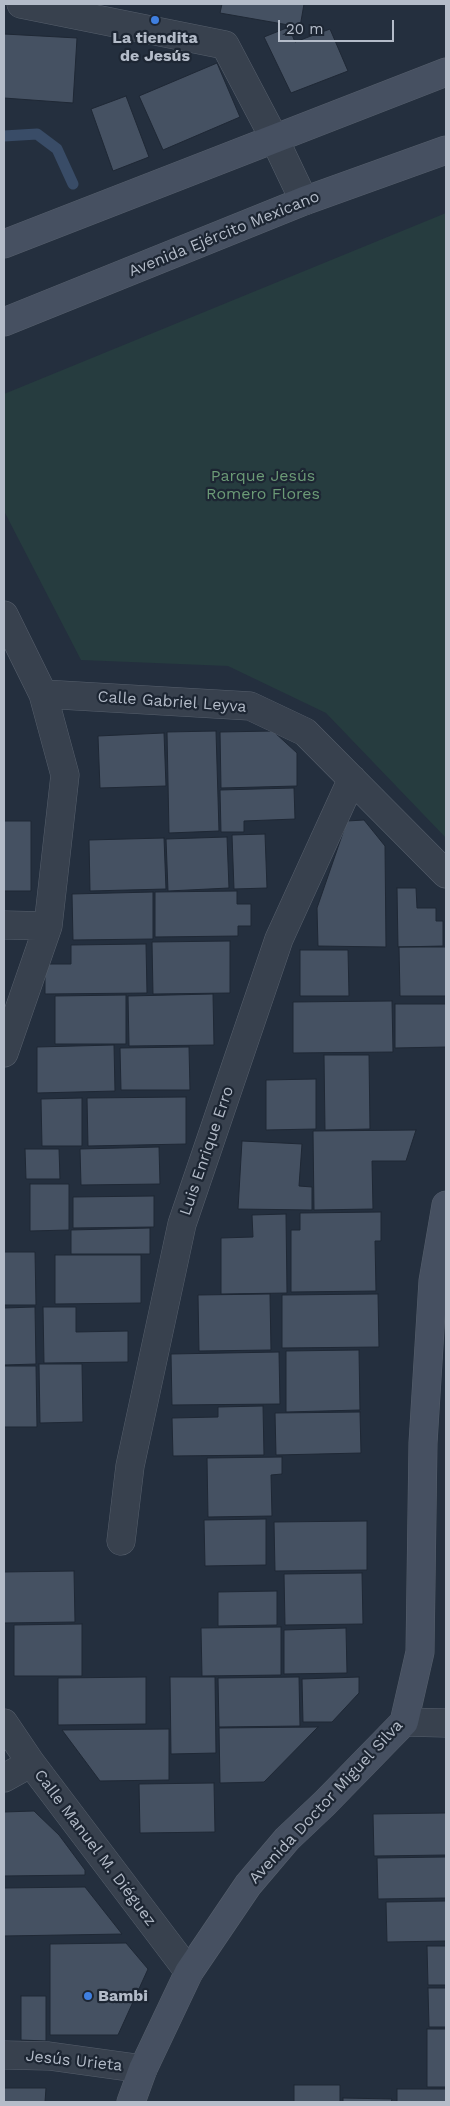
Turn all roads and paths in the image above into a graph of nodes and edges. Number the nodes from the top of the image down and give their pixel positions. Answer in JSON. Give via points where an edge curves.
{"nodes":[{"id":1,"x":21,"y":4,"type":"edge"},
{"id":2,"x":446,"y":72,"type":"edge"},
{"id":3,"x":274,"y":138,"type":"junction"},
{"id":4,"x":446,"y":150,"type":"edge"},
{"id":5,"x":304,"y":201,"type":"junction"},
{"id":6,"x":4,"y":244,"type":"edge"},
{"id":7,"x":4,"y":322,"type":"edge"},
{"id":8,"x":4,"y":615,"type":"edge"},
{"id":9,"x":43,"y":694,"type":"junction"},
{"id":10,"x":352,"y":779,"type":"junction"},
{"id":11,"x":446,"y":874,"type":"edge"},
{"id":12,"x":4,"y":925,"type":"edge"},
{"id":13,"x":48,"y":926,"type":"junction"},
{"id":14,"x":4,"y":1053,"type":"edge"},
{"id":15,"x":446,"y":1206,"type":"edge"},
{"id":16,"x":121,"y":1541,"type":"dead end"},
{"id":17,"x":404,"y":1722,"type":"junction"},
{"id":18,"x":4,"y":1723,"type":"edge"},
{"id":19,"x":446,"y":1723,"type":"edge"},
{"id":20,"x":32,"y":1764,"type":"junction"},
{"id":21,"x":4,"y":1778,"type":"edge"},
{"id":22,"x":189,"y":1972,"type":"junction"},
{"id":23,"x":4,"y":2055,"type":"edge"},
{"id":24,"x":143,"y":2069,"type":"junction"},
{"id":25,"x":131,"y":2102,"type":"edge"}],
"edges":[{"from":1,"to":3,"type":"street","via":[[225,45]]},
{"from":2,"to":3,"type":"street"},
{"from":3,"to":5,"type":"street"},
{"from":3,"to":6,"type":"street"},
{"from":4,"to":5,"type":"street","name":"Avenida Ejército Mexicano"},
{"from":5,"to":7,"type":"street","name":"Avenida Ejército Mexicano"},
{"from":8,"to":9,"type":"street"},
{"from":9,"to":10,"type":"street","name":"Calle Gabriel Leyva","via":[[250,706],[305,732]]},
{"from":9,"to":13,"type":"street","via":[[65,774]]},
{"from":10,"to":11,"type":"street","name":"Calle Gabriel Leyva"},
{"from":10,"to":16,"type":"street","name":"Luis Enrique Erro","via":[[279,939],[182,1224],[130,1466]]},
{"from":12,"to":13,"type":"street"},
{"from":13,"to":14,"type":"street"},
{"from":15,"to":17,"type":"street","name":"Avenida Doctor Miguel Silva","via":[[433,1281],[423,1443],[420,1652]]},
{"from":17,"to":19,"type":"street"},
{"from":17,"to":22,"type":"street","name":"Avenida Doctor Miguel Silva","via":[[287,1839],[254,1877]]},
{"from":18,"to":20,"type":"street","name":"Calle Manuel M. Diéguez"},
{"from":20,"to":21,"type":"street"},
{"from":20,"to":22,"type":"street","name":"Calle Manuel M. Diéguez"},
{"from":22,"to":24,"type":"street","name":"Avenida Doctor Miguel Silva"},
{"from":23,"to":24,"type":"street","name":"Jesús Urieta","via":[[49,2056]]},
{"from":24,"to":25,"type":"street","name":"Avenida Doctor Miguel Silva"}]}
